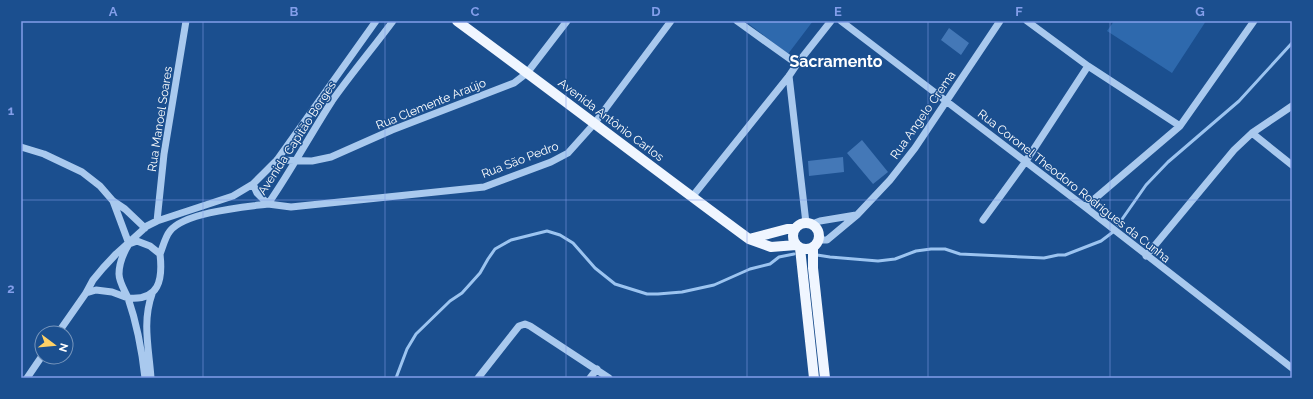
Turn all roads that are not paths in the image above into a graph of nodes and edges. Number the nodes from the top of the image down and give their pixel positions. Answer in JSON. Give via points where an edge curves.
{"nodes":[{"id":1,"x":186,"y":21,"type":"edge"},
{"id":2,"x":376,"y":21,"type":"edge"},
{"id":3,"x":393,"y":21,"type":"edge"},
{"id":4,"x":457,"y":21,"type":"edge"},
{"id":5,"x":567,"y":21,"type":"edge"},
{"id":6,"x":671,"y":21,"type":"edge"},
{"id":7,"x":737,"y":21,"type":"edge"},
{"id":8,"x":830,"y":21,"type":"edge"},
{"id":9,"x":841,"y":21,"type":"edge"},
{"id":10,"x":1000,"y":21,"type":"edge"},
{"id":11,"x":1027,"y":21,"type":"edge"},
{"id":12,"x":1254,"y":21,"type":"edge"},
{"id":13,"x":797,"y":64,"type":"junction"},
{"id":14,"x":1088,"y":66,"type":"junction"},
{"id":15,"x":527,"y":73,"type":"junction"},
{"id":16,"x":789,"y":76,"type":"junction"},
{"id":17,"x":946,"y":102,"type":"junction"},
{"id":18,"x":1292,"y":106,"type":"edge"},
{"id":19,"x":594,"y":124,"type":"junction"},
{"id":20,"x":1180,"y":126,"type":"junction"},
{"id":21,"x":1252,"y":132,"type":"junction"},
{"id":22,"x":21,"y":147,"type":"edge"},
{"id":23,"x":277,"y":160,"type":"junction"},
{"id":24,"x":295,"y":160,"type":"junction"},
{"id":25,"x":1026,"y":161,"type":"junction"},
{"id":26,"x":1292,"y":165,"type":"edge"},
{"id":27,"x":253,"y":184,"type":"junction"},
{"id":28,"x":692,"y":197,"type":"junction"},
{"id":29,"x":113,"y":200,"type":"junction"},
{"id":30,"x":268,"y":204,"type":"junction"},
{"id":31,"x":1085,"y":207,"type":"junction"},
{"id":32,"x":857,"y":215,"type":"junction"},
{"id":33,"x":983,"y":220,"type":"dead end"},
{"id":34,"x":157,"y":222,"type":"junction"},
{"id":35,"x":809,"y":223,"type":"junction"},
{"id":36,"x":145,"y":228,"type":"junction"},
{"id":37,"x":795,"y":229,"type":"junction"},
{"id":38,"x":749,"y":239,"type":"junction"},
{"id":39,"x":129,"y":244,"type":"junction"},
{"id":40,"x":816,"y":244,"type":"junction"},
{"id":41,"x":798,"y":246,"type":"junction"},
{"id":42,"x":160,"y":254,"type":"junction"},
{"id":43,"x":1146,"y":256,"type":"junction"},
{"id":44,"x":86,"y":293,"type":"junction"},
{"id":45,"x":152,"y":294,"type":"junction"},
{"id":46,"x":128,"y":298,"type":"junction"},
{"id":47,"x":64,"y":325,"type":"edge"},
{"id":48,"x":36,"y":365,"type":"edge"},
{"id":49,"x":1292,"y":368,"type":"edge"},
{"id":50,"x":597,"y":369,"type":"junction"},
{"id":51,"x":825,"y":377,"type":"edge"},
{"id":52,"x":27,"y":378,"type":"edge"},
{"id":53,"x":145,"y":378,"type":"edge"},
{"id":54,"x":151,"y":378,"type":"edge"},
{"id":55,"x":478,"y":378,"type":"edge"},
{"id":56,"x":590,"y":378,"type":"edge"},
{"id":57,"x":609,"y":378,"type":"edge"},
{"id":58,"x":814,"y":378,"type":"edge"}],
"edges":[{"from":1,"to":34,"type":"street","name":"Rua Manoel Soares","via":[[164,154]]},
{"from":2,"to":23,"type":"street"},
{"from":3,"to":24,"type":"street","name":"Avenida Capitão Borges","via":[[333,100]]},
{"from":4,"to":15,"type":"main road","name":"Avenida Antônio Carlos"},
{"from":5,"to":15,"type":"street","name":"Rua Clemente Araújo"},
{"from":6,"to":19,"type":"street","name":"Rua São Pedro"},
{"from":7,"to":13,"type":"street"},
{"from":8,"to":13,"type":"street"},
{"from":9,"to":17,"type":"street","name":"Rua Coronel Theodoro Rodrigues da Cunha"},
{"from":10,"to":17,"type":"street","name":"Rua Angelo Crema"},
{"from":11,"to":14,"type":"street"},
{"from":12,"to":20,"type":"street"},
{"from":13,"to":16,"type":"street"},
{"from":14,"to":20,"type":"street"},
{"from":14,"to":25,"type":"street"},
{"from":15,"to":19,"type":"main road","name":"Avenida Antônio Carlos"},
{"from":15,"to":24,"type":"street","name":"Rua Clemente Araújo","via":[[514,83],[330,157]]},
{"from":16,"to":28,"type":"street"},
{"from":16,"to":35,"type":"street"},
{"from":17,"to":25,"type":"street","name":"Rua Coronel Theodoro Rodrigues da Cunha"},
{"from":17,"to":32,"type":"street","name":"Rua Angelo Crema","via":[[890,180]]},
{"from":18,"to":21,"type":"street"},
{"from":19,"to":28,"type":"main road","name":"Avenida Antônio Carlos"},
{"from":19,"to":30,"type":"street","name":"Rua São Pedro","via":[[568,153],[484,187],[291,207]]},
{"from":20,"to":31,"type":"street"},
{"from":21,"to":26,"type":"street"},
{"from":21,"to":43,"type":"street"},
{"from":22,"to":29,"type":"street","via":[[44,154],[82,172]]},
{"from":23,"to":24,"type":"street","name":"Rua Clemente Araújo"},
{"from":23,"to":27,"type":"street"},
{"from":24,"to":30,"type":"street","name":"Avenida Capitão Borges"},
{"from":25,"to":31,"type":"street","name":"Rua Coronel Theodoro Rodrigues da Cunha"},
{"from":25,"to":33,"type":"street"},
{"from":27,"to":30,"type":"street","via":[[257,193]]},
{"from":27,"to":34,"type":"street","via":[[233,196]]},
{"from":28,"to":38,"type":"main road","name":"Avenida Antônio Carlos"},
{"from":29,"to":36,"type":"street"},
{"from":29,"to":39,"type":"street"},
{"from":30,"to":42,"type":"street","name":"Avenida Capitão Borges","via":[[215,212],[180,223],[170,231]]},
{"from":31,"to":43,"type":"street","name":"Rua Coronel Theodoro Rodrigues da Cunha"},
{"from":32,"to":35,"type":"street"},
{"from":32,"to":40,"type":"street","name":"Rua Angelo Crema","via":[[827,240]]},
{"from":34,"to":36,"type":"street"},
{"from":35,"to":37,"type":"main road","via":[[802,223]]},
{"from":35,"to":40,"type":"main road","via":[[818,229],[820,236]]},
{"from":36,"to":39,"type":"street"},
{"from":37,"to":38,"type":"main road"},
{"from":37,"to":41,"type":"main road","via":[[793,237]]},
{"from":38,"to":41,"type":"main road","name":"Avenida Antônio Carlos","via":[[770,247]]},
{"from":39,"to":42,"type":"street","via":[[137,241],[144,243]]},
{"from":39,"to":44,"type":"street","via":[[116,254],[93,280]]},
{"from":39,"to":46,"type":"street","via":[[124,252],[119,275]]},
{"from":40,"to":41,"type":"main road","via":[[807,250]]},
{"from":40,"to":51,"type":"main road","via":[[813,268]]},
{"from":41,"to":58,"type":"main road"},
{"from":42,"to":45,"type":"street","via":[[162,275]]},
{"from":43,"to":49,"type":"street","name":"Rua Coronel Theodoro Rodrigues da Cunha"},
{"from":44,"to":46,"type":"street","via":[[96,290]]},
{"from":44,"to":47,"type":"street"},
{"from":45,"to":46,"type":"street","via":[[143,298]]},
{"from":45,"to":54,"type":"street","via":[[147,307],[146,326]]},
{"from":46,"to":53,"type":"street","via":[[137,328]]},
{"from":48,"to":52,"type":"street"},
{"from":50,"to":55,"type":"street","via":[[525,324],[519,326]]},
{"from":50,"to":56,"type":"street"},
{"from":50,"to":57,"type":"street"}]}
